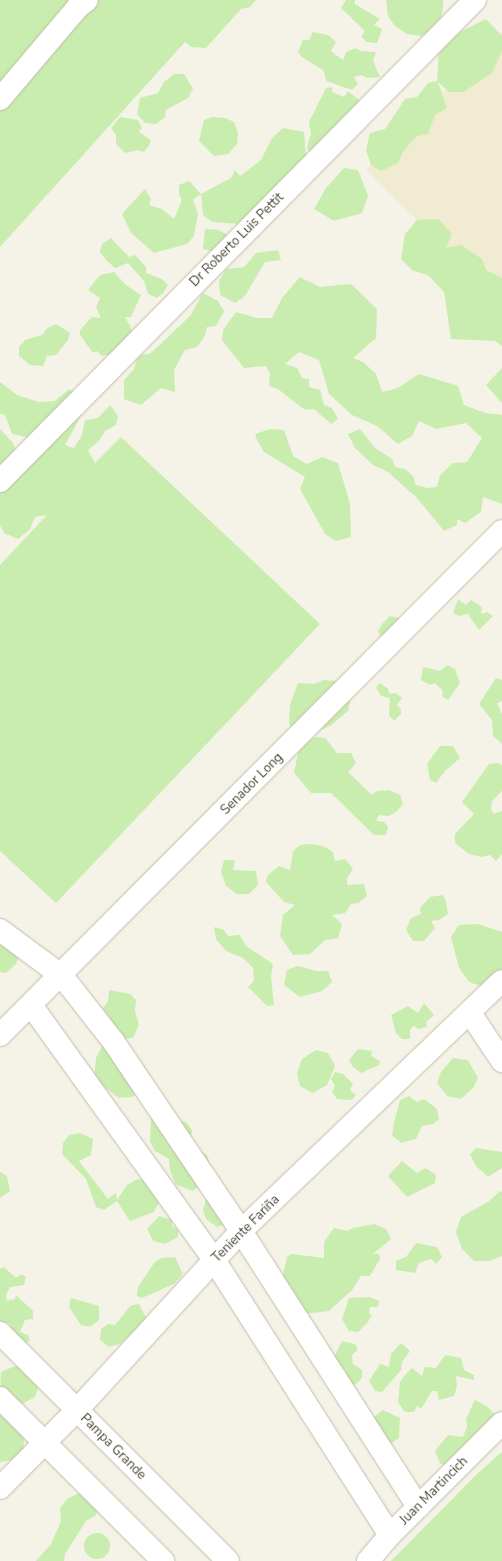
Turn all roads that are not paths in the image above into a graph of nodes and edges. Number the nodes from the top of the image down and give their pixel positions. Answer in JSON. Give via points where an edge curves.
{"nodes":[{"id":1,"x":475,"y":0,"type":"edge"},
{"id":2,"x":78,"y":2,"type":"edge"},
{"id":3,"x":0,"y":100,"type":"edge"},
{"id":4,"x":0,"y":481,"type":"edge"},
{"id":5,"x":502,"y":531,"type":"edge"},
{"id":6,"x":0,"y":930,"type":"edge"},
{"id":7,"x":62,"y":976,"type":"junction"},
{"id":8,"x":502,"y":981,"type":"edge"},
{"id":9,"x":31,"y":1004,"type":"junction"},
{"id":10,"x":470,"y":1013,"type":"junction"},
{"id":11,"x":0,"y":1036,"type":"edge"},
{"id":12,"x":502,"y":1061,"type":"edge"},
{"id":13,"x":241,"y":1231,"type":"junction"},
{"id":14,"x":214,"y":1260,"type":"junction"},
{"id":15,"x":0,"y":1333,"type":"edge"},
{"id":16,"x":0,"y":1398,"type":"edge"},
{"id":17,"x":76,"y":1411,"type":"junction"},
{"id":18,"x":502,"y":1423,"type":"edge"},
{"id":19,"x":44,"y":1443,"type":"junction"},
{"id":20,"x":0,"y":1488,"type":"edge"},
{"id":21,"x":418,"y":1507,"type":"junction"},
{"id":22,"x":390,"y":1535,"type":"junction"},
{"id":23,"x":162,"y":1561,"type":"edge"},
{"id":24,"x":228,"y":1561,"type":"edge"},
{"id":25,"x":368,"y":1561,"type":"edge"}],
"edges":[{"from":1,"to":4,"type":"street","name":"Dr Roberto Luis Pettit"},
{"from":2,"to":3,"type":"street"},
{"from":5,"to":7,"type":"street","name":"Senador Long"},
{"from":6,"to":7,"type":"street"},
{"from":7,"to":9,"type":"street","name":"Senador Long"},
{"from":7,"to":13,"type":"street","via":[[113,1041]]},
{"from":8,"to":10,"type":"street","name":"Teniente Fariña"},
{"from":9,"to":11,"type":"street","name":"Senador Long"},
{"from":9,"to":14,"type":"street"},
{"from":10,"to":12,"type":"street"},
{"from":10,"to":13,"type":"street","name":"Teniente Fariña"},
{"from":13,"to":14,"type":"street","name":"Teniente Fariña"},
{"from":13,"to":21,"type":"street"},
{"from":14,"to":17,"type":"street","name":"Teniente Fariña"},
{"from":14,"to":22,"type":"street"},
{"from":15,"to":17,"type":"street","name":"Pampa Grande"},
{"from":16,"to":19,"type":"street"},
{"from":17,"to":19,"type":"street","name":"Teniente Fariña"},
{"from":17,"to":24,"type":"street","name":"Pampa Grande"},
{"from":18,"to":21,"type":"street","name":"Juan Martincich"},
{"from":19,"to":20,"type":"street","name":"Teniente Fariña"},
{"from":19,"to":23,"type":"street"},
{"from":21,"to":22,"type":"street","name":"Juan Martincich"},
{"from":22,"to":25,"type":"street","name":"Juan Martincich"}]}
